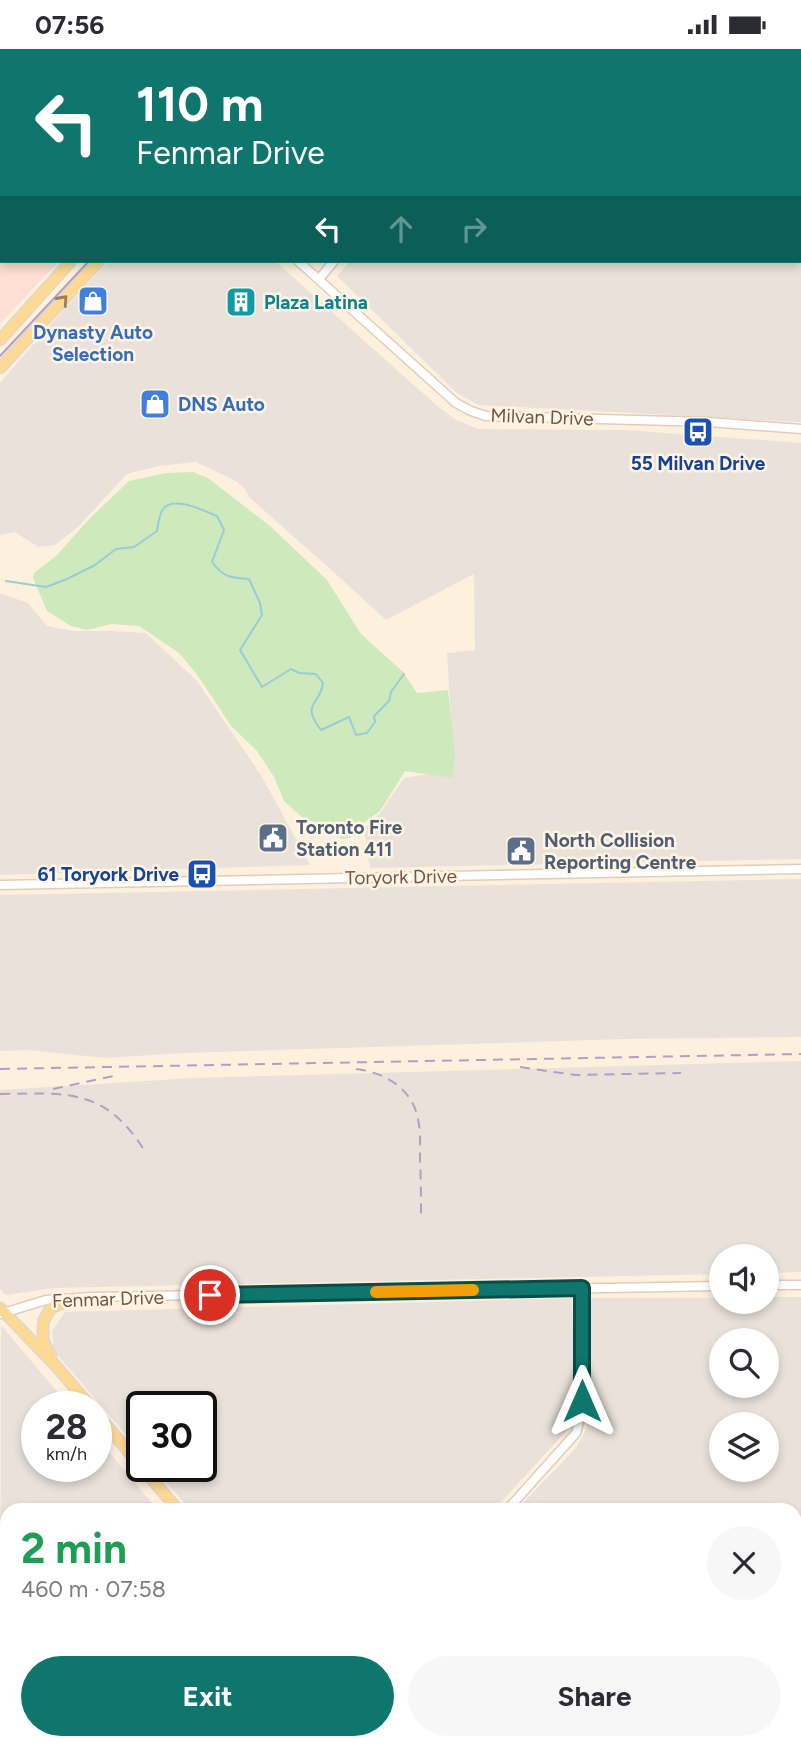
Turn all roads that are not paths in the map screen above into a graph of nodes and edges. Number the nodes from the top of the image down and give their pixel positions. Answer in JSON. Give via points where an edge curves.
{"nodes":[{"id":1,"x":69,"y":263,"type":"edge"},
{"id":2,"x":97,"y":263,"type":"edge"},
{"id":3,"x":300,"y":263,"type":"edge"},
{"id":4,"x":332,"y":263,"type":"edge"},
{"id":5,"x":319,"y":279,"type":"junction"},
{"id":6,"x":0,"y":340,"type":"edge"},
{"id":7,"x":0,"y":368,"type":"edge"},
{"id":8,"x":801,"y":429,"type":"edge"},
{"id":9,"x":801,"y":869,"type":"edge"},
{"id":10,"x":0,"y":885,"type":"edge"},
{"id":11,"x":779,"y":1285,"type":"edge"},
{"id":12,"x":801,"y":1285,"type":"edge"},
{"id":13,"x":709,"y":1286,"type":"edge"},
{"id":14,"x":582,"y":1288,"type":"junction"},
{"id":15,"x":73,"y":1300,"type":"junction"},
{"id":16,"x":1,"y":1312,"type":"edge"},
{"id":17,"x":56,"y":1366,"type":"junction"},
{"id":18,"x":77,"y":1391,"type":"edge"},
{"id":19,"x":112,"y":1432,"type":"edge"},
{"id":20,"x":172,"y":1503,"type":"edge"},
{"id":21,"x":513,"y":1503,"type":"edge"}],
"edges":[{"from":1,"to":6,"type":"main road"},
{"from":7,"to":2,"type":"main road","one_way":true},
{"from":3,"to":5,"type":"street","name":"Milvan Drive"},
{"from":4,"to":5,"type":"street"},
{"from":5,"to":8,"type":"street","name":"Milvan Drive","via":[[456,403],[486,416]]},
{"from":9,"to":10,"type":"street","name":"Toryork Drive"},
{"from":11,"to":12,"type":"street"},
{"from":13,"to":14,"type":"street","name":"Fenmar Drive"},
{"from":14,"to":15,"type":"street","name":"Fenmar Drive"},
{"from":14,"to":21,"type":"street","via":[[582,1411],[578,1428]]},
{"from":15,"to":16,"type":"street","name":"Fenmar Drive","via":[[46,1300]]},
{"from":15,"to":17,"type":"main road","via":[[51,1308],[44,1319],[43,1340]]},
{"from":16,"to":17,"type":"main road"},
{"from":17,"to":18,"type":"main road"},
{"from":19,"to":20,"type":"main road"}]}
